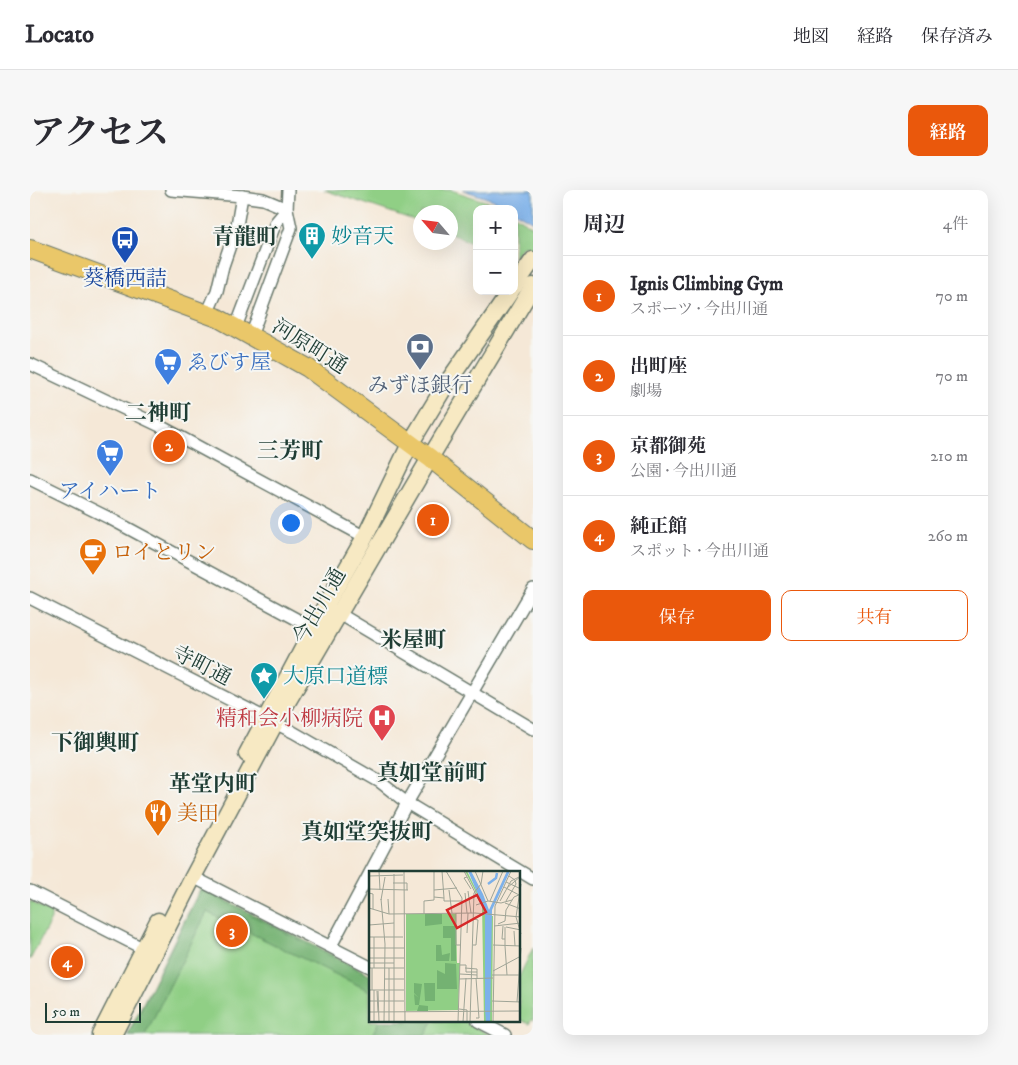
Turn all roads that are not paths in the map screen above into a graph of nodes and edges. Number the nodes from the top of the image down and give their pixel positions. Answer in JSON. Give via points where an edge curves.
{"nodes":[{"id":1,"x":171,"y":190,"type":"edge"},
{"id":2,"x":288,"y":190,"type":"edge"},
{"id":3,"x":242,"y":196,"type":"junction"},
{"id":4,"x":287,"y":209,"type":"junction"},
{"id":5,"x":30,"y":249,"type":"edge"},
{"id":6,"x":533,"y":260,"type":"edge"},
{"id":7,"x":521,"y":287,"type":"edge"},
{"id":8,"x":207,"y":314,"type":"junction"},
{"id":9,"x":236,"y":327,"type":"junction"},
{"id":10,"x":251,"y":336,"type":"junction"},
{"id":11,"x":30,"y":364,"type":"edge"},
{"id":12,"x":410,"y":444,"type":"junction"},
{"id":13,"x":430,"y":458,"type":"junction"},
{"id":14,"x":30,"y":479,"type":"edge"},
{"id":15,"x":366,"y":537,"type":"junction"},
{"id":16,"x":533,"y":540,"type":"edge"},
{"id":17,"x":533,"y":589,"type":"edge"},
{"id":18,"x":30,"y":598,"type":"edge"},
{"id":19,"x":332,"y":610,"type":"junction"},
{"id":20,"x":314,"y":628,"type":"junction"},
{"id":21,"x":472,"y":692,"type":"junction"},
{"id":22,"x":270,"y":721,"type":"junction"},
{"id":23,"x":533,"y":729,"type":"edge"},
{"id":24,"x":407,"y":803,"type":"junction"},
{"id":25,"x":371,"y":871,"type":"edge"},
{"id":26,"x":517,"y":871,"type":"edge"},
{"id":27,"x":520,"y":873,"type":"edge"},
{"id":28,"x":369,"y":874,"type":"edge"},
{"id":29,"x":193,"y":877,"type":"junction"},
{"id":30,"x":533,"y":880,"type":"edge"},
{"id":31,"x":30,"y":891,"type":"edge"},
{"id":32,"x":331,"y":946,"type":"junction"},
{"id":33,"x":144,"y":949,"type":"junction"},
{"id":34,"x":369,"y":966,"type":"edge"},
{"id":35,"x":480,"y":1022,"type":"edge"},
{"id":36,"x":100,"y":1035,"type":"edge"},
{"id":37,"x":113,"y":1035,"type":"edge"},
{"id":38,"x":506,"y":1035,"type":"edge"}],
"edges":[{"from":1,"to":3,"type":"street"},
{"from":2,"to":4,"type":"street"},
{"from":3,"to":4,"type":"street","via":[[263,199]]},
{"from":3,"to":8,"type":"street","via":[[238,225]]},
{"from":4,"to":9,"type":"street","via":[[276,222]]},
{"from":4,"to":10,"type":"street","via":[[291,228]]},
{"from":5,"to":8,"type":"main road","name":"河原町通"},
{"from":6,"to":7,"type":"main road","name":"今出川通"},
{"from":7,"to":12,"type":"main road","name":"今出川通","via":[[445,386]]},
{"from":7,"to":13,"type":"main road","name":"今出川通"},
{"from":8,"to":9,"type":"main road","name":"河原町通"},
{"from":9,"to":10,"type":"main road","name":"河原町通"},
{"from":10,"to":12,"type":"main road","name":"河原町通","via":[[308,368]]},
{"from":11,"to":15,"type":"street","via":[[160,426]]},
{"from":12,"to":13,"type":"main road","name":"河原町通"},
{"from":12,"to":15,"type":"main road","name":"今出川通"},
{"from":13,"to":16,"type":"main road","name":"河原町通"},
{"from":13,"to":19,"type":"main road","name":"今出川通"},
{"from":14,"to":20,"type":"street"},
{"from":15,"to":19,"type":"main road","name":"今出川通"},
{"from":17,"to":21,"type":"street"},
{"from":18,"to":22,"type":"street","name":"寺町通"},
{"from":19,"to":20,"type":"main road","name":"今出川通"},
{"from":19,"to":21,"type":"street"},
{"from":19,"to":22,"type":"main road","name":"今出川通"},
{"from":20,"to":22,"type":"main road","name":"今出川通"},
{"from":21,"to":23,"type":"street"},
{"from":21,"to":24,"type":"street"},
{"from":22,"to":24,"type":"street","name":"寺町通","via":[[380,782]]},
{"from":22,"to":29,"type":"main road","name":"今出川通"},
{"from":22,"to":33,"type":"main road","name":"今出川通"},
{"from":24,"to":25,"type":"street"},
{"from":24,"to":26,"type":"street","name":"寺町通"},
{"from":27,"to":30,"type":"street","name":"寺町通"},
{"from":28,"to":32,"type":"street"},
{"from":29,"to":32,"type":"street"},
{"from":29,"to":37,"type":"main road","name":"今出川通"},
{"from":31,"to":33,"type":"street"},
{"from":32,"to":34,"type":"street"},
{"from":33,"to":36,"type":"main road","name":"今出川通"},
{"from":35,"to":38,"type":"street"}]}
